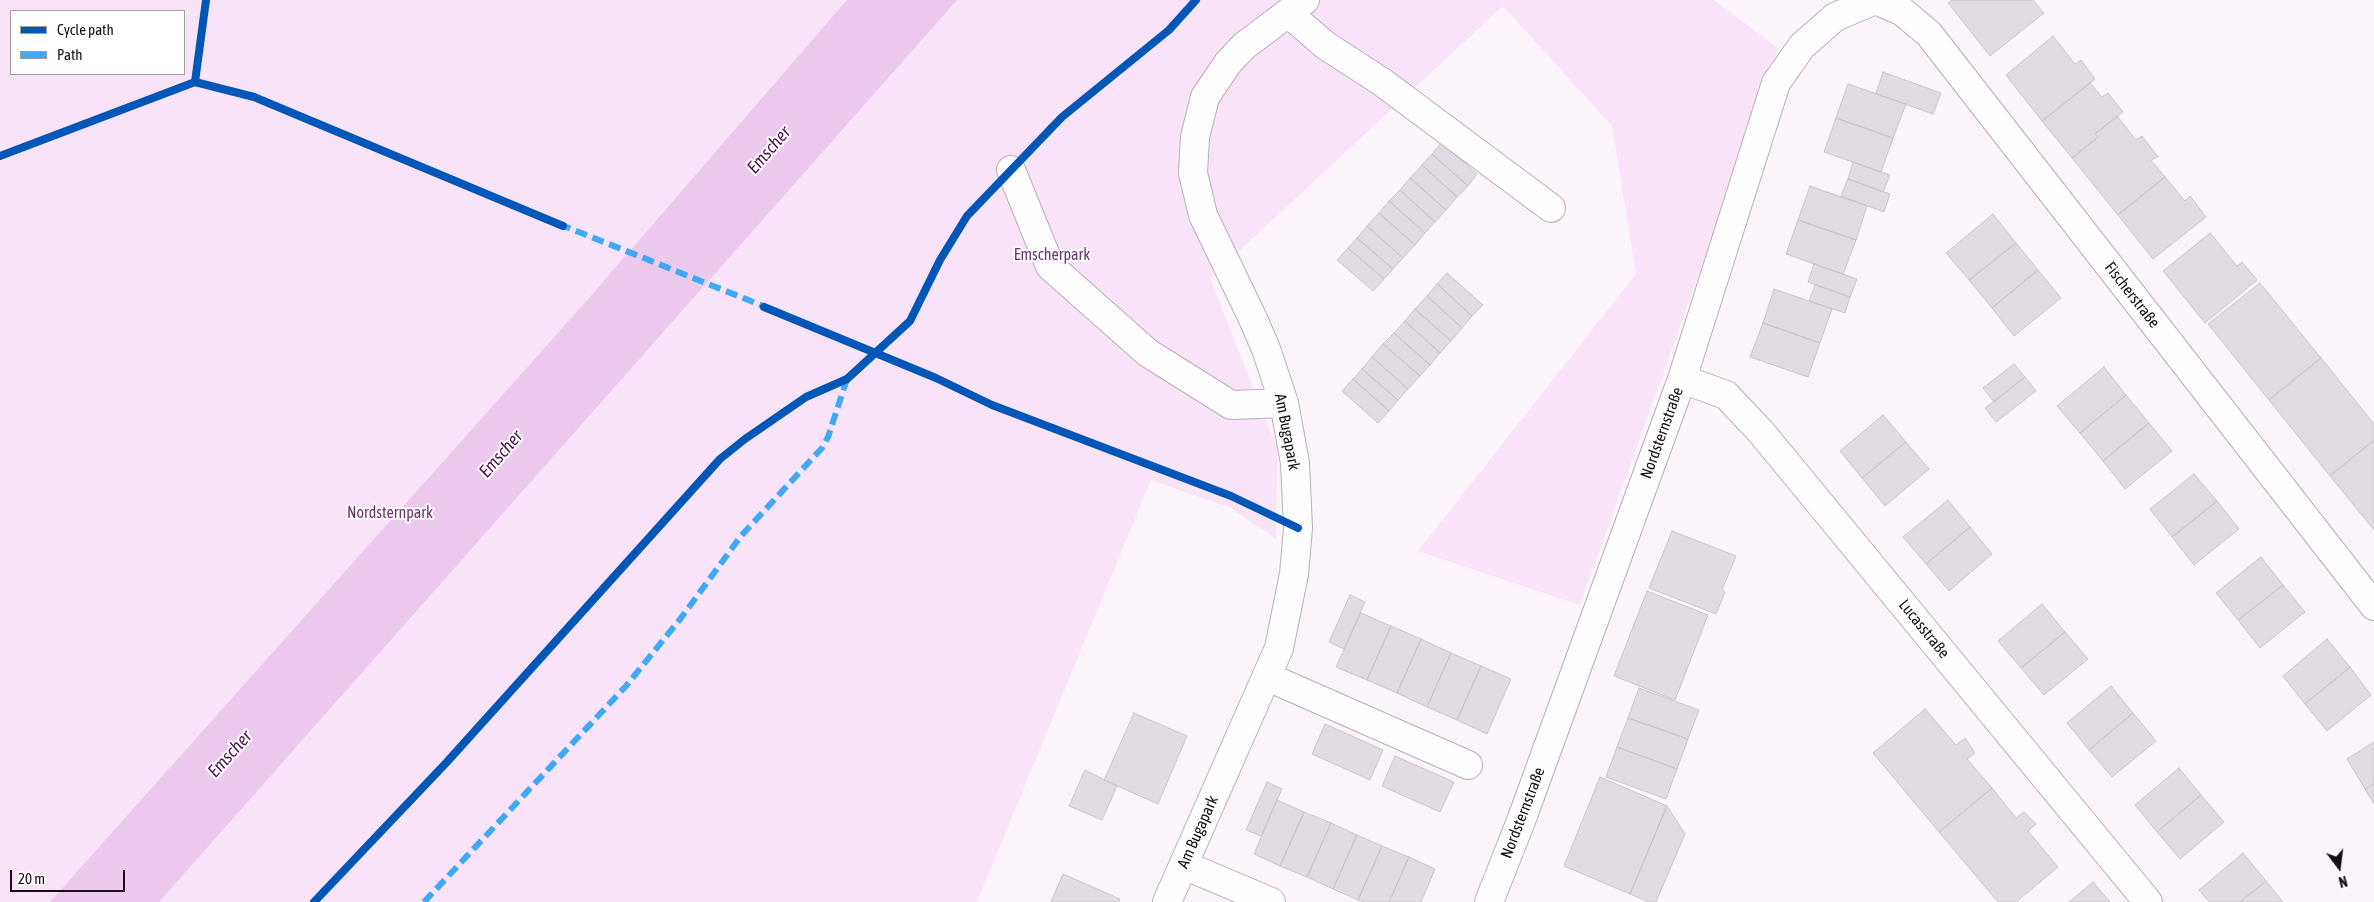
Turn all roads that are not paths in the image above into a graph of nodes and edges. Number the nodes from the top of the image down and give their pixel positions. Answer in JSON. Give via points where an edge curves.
{"nodes":[{"id":1,"x":1876,"y":0,"type":"edge"},
{"id":2,"x":1297,"y":6,"type":"edge"},
{"id":3,"x":1011,"y":170,"type":"dead end"},
{"id":4,"x":1550,"y":208,"type":"dead end"},
{"id":5,"x":1682,"y":379,"type":"junction"},
{"id":6,"x":1284,"y":403,"type":"junction"},
{"id":7,"x":2374,"y":606,"type":"edge"},
{"id":8,"x":1268,"y":677,"type":"junction"},
{"id":9,"x":1468,"y":765,"type":"dead end"},
{"id":10,"x":1184,"y":865,"type":"junction"},
{"id":11,"x":1167,"y":902,"type":"edge"},
{"id":12,"x":1271,"y":902,"type":"edge"},
{"id":13,"x":1489,"y":902,"type":"edge"},
{"id":14,"x":2148,"y":902,"type":"edge"}],
"edges":[{"from":1,"to":5,"type":"street","name":"Nordsternstraße","via":[[1836,17],[1802,46],[1776,83]]},
{"from":1,"to":7,"type":"street","name":"Fischerstraße","via":[[1903,12],[1929,34]]},
{"from":2,"to":4,"type":"street","via":[[1324,45],[1382,82]]},
{"from":2,"to":6,"type":"street","name":"Am Bugapark","via":[[1238,52],[1217,77],[1205,97],[1195,137],[1194,173],[1203,215],[1266,349]]},
{"from":3,"to":6,"type":"street","via":[[1050,266],[1148,353],[1231,405]]},
{"from":5,"to":13,"type":"street","name":"Nordsternstraße","via":[[1525,812]]},
{"from":5,"to":14,"type":"street","name":"Lucasstraße","via":[[1726,395],[1761,432]]},
{"from":6,"to":8,"type":"street","name":"Am Bugapark","via":[[1295,463],[1298,528],[1286,618]]},
{"from":8,"to":9,"type":"street"},
{"from":8,"to":10,"type":"street","name":"Am Bugapark"},
{"from":10,"to":11,"type":"street","name":"Am Bugapark"},
{"from":10,"to":12,"type":"street"}]}
